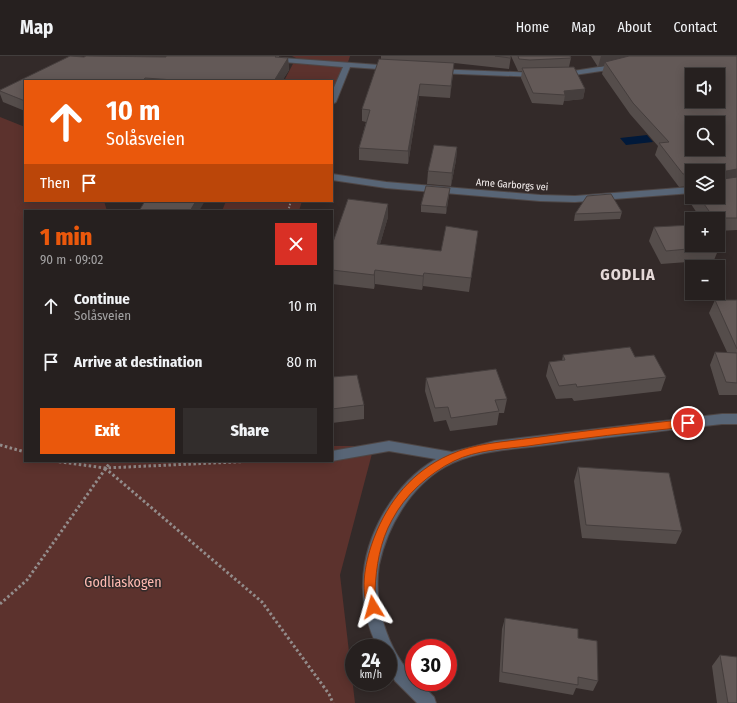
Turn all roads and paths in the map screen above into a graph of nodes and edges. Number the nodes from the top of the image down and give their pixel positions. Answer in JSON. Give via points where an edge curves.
{"nodes":[{"id":1,"x":264,"y":59,"type":"edge"},
{"id":2,"x":623,"y":65,"type":"edge"},
{"id":3,"x":347,"y":66,"type":"junction"},
{"id":4,"x":399,"y":68,"type":"edge"},
{"id":5,"x":428,"y":70,"type":"edge"},
{"id":6,"x":333,"y":100,"type":"edge"},
{"id":7,"x":333,"y":177,"type":"edge"},
{"id":8,"x":685,"y":191,"type":"edge"},
{"id":9,"x":737,"y":419,"type":"edge"},
{"id":10,"x":0,"y":445,"type":"edge"},
{"id":11,"x":24,"y":452,"type":"edge"},
{"id":12,"x":333,"y":456,"type":"edge"},
{"id":13,"x":452,"y":458,"type":"junction"},
{"id":14,"x":61,"y":462,"type":"edge"},
{"id":15,"x":109,"y":462,"type":"edge"},
{"id":16,"x":225,"y":462,"type":"edge"},
{"id":17,"x":105,"y":468,"type":"junction"},
{"id":18,"x":0,"y":604,"type":"edge"},
{"id":19,"x":382,"y":639,"type":"edge"},
{"id":20,"x":397,"y":668,"type":"edge"},
{"id":21,"x":333,"y":703,"type":"edge"},
{"id":22,"x":428,"y":703,"type":"edge"}],
"edges":[{"from":1,"to":3,"type":"street"},
{"from":2,"to":5,"type":"street","via":[[552,75]]},
{"from":3,"to":4,"type":"street"},
{"from":3,"to":6,"type":"street"},
{"from":7,"to":8,"type":"street","name":"Arne Garborgs vei","via":[[394,186],[540,198],[575,199]]},
{"from":9,"to":13,"type":"street","via":[[594,433],[478,449]]},
{"from":10,"to":11,"type":"path"},
{"from":12,"to":13,"type":"street","via":[[389,446]]},
{"from":13,"to":19,"type":"street","via":[[432,469],[407,490],[387,519],[373,555],[369,592]]},
{"from":14,"to":17,"type":"path"},
{"from":15,"to":17,"type":"path"},
{"from":16,"to":17,"type":"path"},
{"from":17,"to":18,"type":"path","via":[[27,580]]},
{"from":17,"to":21,"type":"path","via":[[262,602]]},
{"from":20,"to":22,"type":"street"}]}
